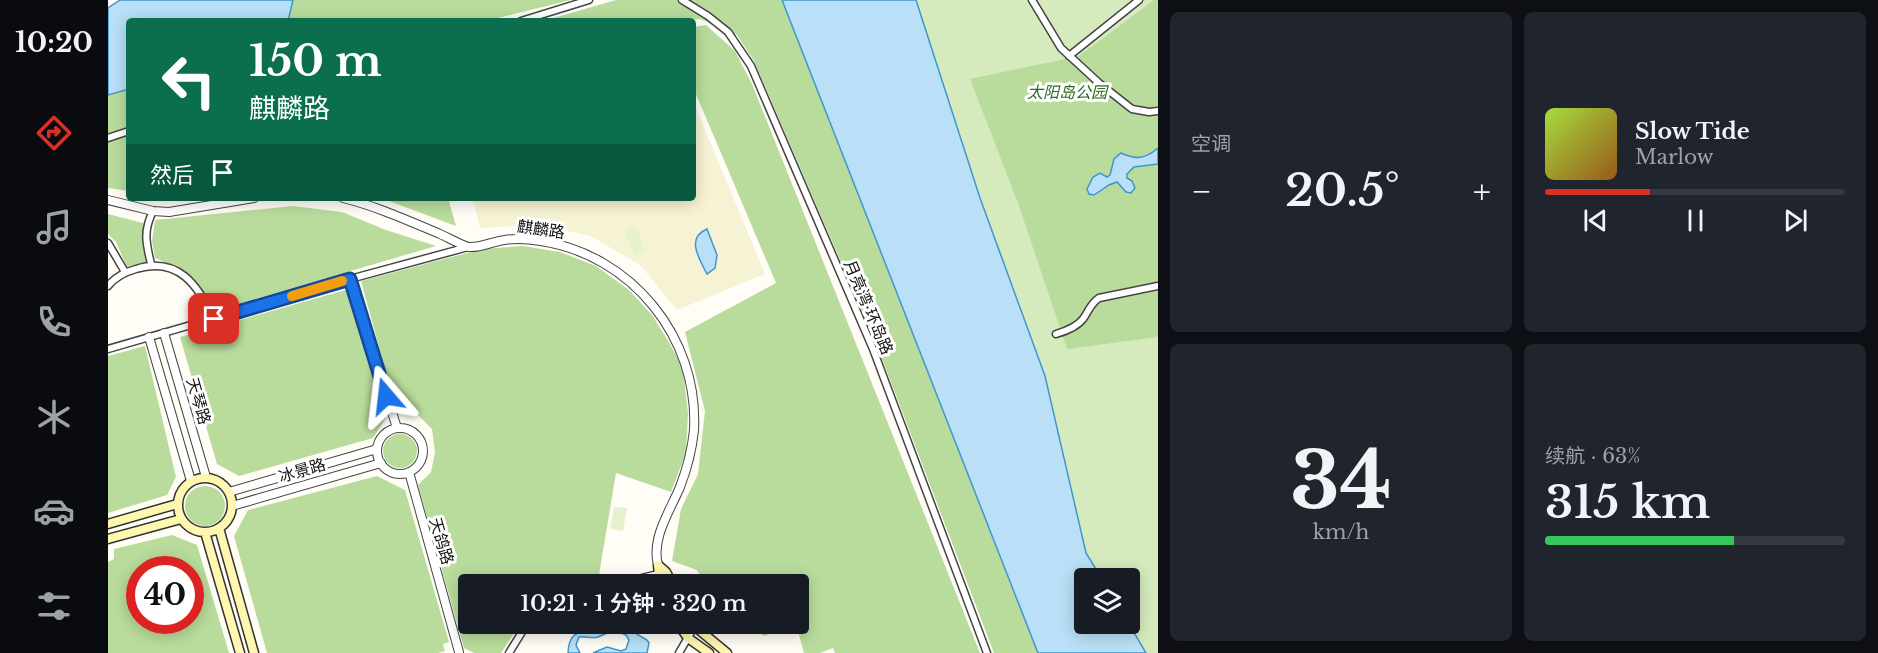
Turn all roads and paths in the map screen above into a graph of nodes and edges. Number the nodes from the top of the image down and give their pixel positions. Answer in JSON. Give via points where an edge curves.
{"nodes":[{"id":1,"x":589,"y":0,"type":"edge"},
{"id":2,"x":682,"y":0,"type":"edge"},
{"id":3,"x":1032,"y":0,"type":"edge"},
{"id":4,"x":1139,"y":0,"type":"edge"},
{"id":5,"x":531,"y":18,"type":"edge"},
{"id":6,"x":1070,"y":56,"type":"junction"},
{"id":7,"x":1158,"y":111,"type":"edge"},
{"id":8,"x":126,"y":132,"type":"edge"},
{"id":9,"x":108,"y":138,"type":"edge"},
{"id":10,"x":108,"y":200,"type":"edge"},
{"id":11,"x":355,"y":201,"type":"edge"},
{"id":12,"x":208,"y":202,"type":"edge"},
{"id":13,"x":153,"y":211,"type":"junction"},
{"id":14,"x":108,"y":243,"type":"edge"},
{"id":15,"x":468,"y":247,"type":"junction"},
{"id":16,"x":151,"y":264,"type":"junction"},
{"id":17,"x":125,"y":272,"type":"junction"},
{"id":18,"x":350,"y":279,"type":"junction"},
{"id":19,"x":108,"y":286,"type":"edge"},
{"id":20,"x":1158,"y":286,"type":"edge"},
{"id":21,"x":214,"y":319,"type":"junction"},
{"id":22,"x":164,"y":333,"type":"junction"},
{"id":23,"x":1056,"y":334,"type":"dead end"},
{"id":24,"x":149,"y":338,"type":"junction"},
{"id":25,"x":108,"y":349,"type":"edge"},
{"id":26,"x":396,"y":428,"type":"junction"},
{"id":27,"x":377,"y":449,"type":"junction"},
{"id":28,"x":381,"y":463,"type":"junction"},
{"id":29,"x":409,"y":472,"type":"junction"},
{"id":30,"x":206,"y":477,"type":"junction"},
{"id":31,"x":191,"y":481,"type":"junction"},
{"id":32,"x":229,"y":492,"type":"junction"},
{"id":33,"x":177,"y":504,"type":"junction"},
{"id":34,"x":232,"y":506,"type":"junction"},
{"id":35,"x":182,"y":519,"type":"junction"},
{"id":36,"x":108,"y":524,"type":"edge"},
{"id":37,"x":219,"y":528,"type":"junction"},
{"id":38,"x":205,"y":532,"type":"junction"},
{"id":39,"x":108,"y":539,"type":"edge"},
{"id":40,"x":661,"y":570,"type":"junction"},
{"id":41,"x":648,"y":574,"type":"edge"},
{"id":42,"x":661,"y":574,"type":"edge"},
{"id":43,"x":664,"y":574,"type":"edge"},
{"id":44,"x":521,"y":634,"type":"edge"},
{"id":45,"x":685,"y":634,"type":"edge"},
{"id":46,"x":690,"y":634,"type":"edge"},
{"id":47,"x":703,"y":634,"type":"edge"},
{"id":48,"x":688,"y":638,"type":"junction"},
{"id":49,"x":240,"y":653,"type":"edge"},
{"id":50,"x":254,"y":653,"type":"edge"},
{"id":51,"x":459,"y":653,"type":"edge"},
{"id":52,"x":510,"y":653,"type":"edge"},
{"id":53,"x":679,"y":653,"type":"edge"},
{"id":54,"x":709,"y":653,"type":"edge"},
{"id":55,"x":727,"y":653,"type":"edge"},
{"id":56,"x":987,"y":653,"type":"edge"}],
"edges":[{"from":1,"to":5,"type":"street"},
{"from":2,"to":56,"type":"street","name":"月亮湾·环岛路","via":[[728,32],[751,66],[873,350]]},
{"from":3,"to":6,"type":"street"},
{"from":4,"to":6,"type":"street"},
{"from":6,"to":7,"type":"street","via":[[1132,109]]},
{"from":8,"to":9,"type":"street"},
{"from":10,"to":13,"type":"street"},
{"from":11,"to":15,"type":"street"},
{"from":12,"to":13,"type":"street","via":[[169,212]]},
{"from":13,"to":16,"type":"street","via":[[146,226]]},
{"from":14,"to":17,"type":"street"},
{"from":15,"to":18,"type":"street","name":"麒麟路"},
{"from":15,"to":40,"type":"street","name":"麒麟路","via":[[529,240],[576,250],[626,277],[667,325],[688,373],[694,421],[688,465],[662,528],[658,549]]},
{"from":16,"to":17,"type":"street"},
{"from":16,"to":21,"type":"street","via":[[172,269],[189,279]]},
{"from":17,"to":19,"type":"street"},
{"from":18,"to":21,"type":"street","name":"麒麟路"},
{"from":18,"to":26,"type":"street"},
{"from":20,"to":23,"type":"street","via":[[1098,298],[1082,321]]},
{"from":21,"to":22,"type":"street","name":"麒麟路"},
{"from":22,"to":24,"type":"street","name":"麒麟路"},
{"from":22,"to":30,"type":"street","name":"天琴路"},
{"from":24,"to":25,"type":"street","name":"麒麟路"},
{"from":24,"to":31,"type":"street","name":"天琴路"},
{"from":26,"to":27,"type":"street","via":[[383,435]]},
{"from":26,"to":29,"type":"street","via":[[417,435],[423,448],[420,463]]},
{"from":27,"to":28,"type":"street"},
{"from":27,"to":32,"type":"street","name":"冰景路"},
{"from":28,"to":29,"type":"street","via":[[390,472]]},
{"from":28,"to":34,"type":"street","name":"冰景路"},
{"from":29,"to":51,"type":"street","name":"天鸽路"},
{"from":30,"to":31,"type":"main road"},
{"from":30,"to":32,"type":"main road","via":[[223,484]]},
{"from":31,"to":33,"type":"main road"},
{"from":32,"to":34,"type":"main road"},
{"from":33,"to":35,"type":"main road"},
{"from":33,"to":36,"type":"main road"},
{"from":34,"to":37,"type":"main road"},
{"from":35,"to":38,"type":"main road","via":[[196,531]]},
{"from":35,"to":39,"type":"main road"},
{"from":37,"to":38,"type":"main road"},
{"from":37,"to":50,"type":"main road"},
{"from":38,"to":49,"type":"main road"},
{"from":40,"to":41,"type":"street"},
{"from":40,"to":42,"type":"main road","name":"麒麟路"},
{"from":40,"to":43,"type":"main road"},
{"from":44,"to":52,"type":"street"},
{"from":45,"to":48,"type":"main road"},
{"from":46,"to":48,"type":"street"},
{"from":47,"to":55,"type":"main road"},
{"from":48,"to":53,"type":"street"},
{"from":48,"to":54,"type":"main road"}]}
